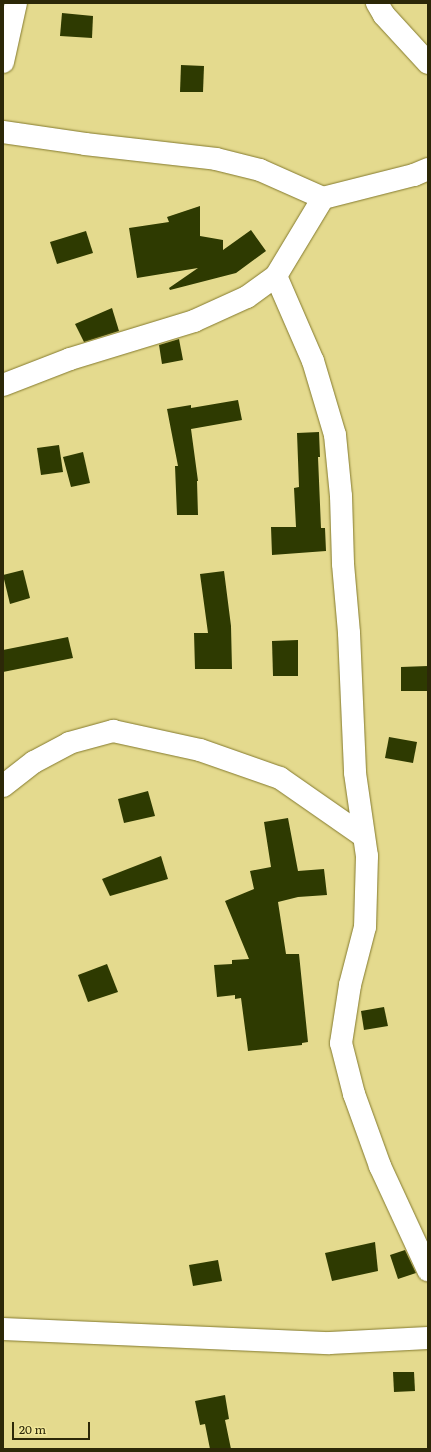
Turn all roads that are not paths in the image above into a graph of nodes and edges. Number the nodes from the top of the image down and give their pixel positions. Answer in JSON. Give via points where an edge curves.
{"nodes":[{"id":1,"x":16,"y":3,"type":"edge"},
{"id":2,"x":377,"y":3,"type":"edge"},
{"id":3,"x":3,"y":62,"type":"edge"},
{"id":4,"x":428,"y":63,"type":"edge"},
{"id":5,"x":3,"y":132,"type":"edge"},
{"id":6,"x":428,"y":169,"type":"edge"},
{"id":7,"x":323,"y":198,"type":"junction"},
{"id":8,"x":276,"y":276,"type":"junction"},
{"id":9,"x":3,"y":385,"type":"edge"},
{"id":10,"x":3,"y":786,"type":"edge"},
{"id":11,"x":363,"y":836,"type":"junction"},
{"id":12,"x":428,"y":1270,"type":"edge"},
{"id":13,"x":3,"y":1328,"type":"edge"},
{"id":14,"x":428,"y":1338,"type":"edge"}],
"edges":[{"from":1,"to":3,"type":"street"},
{"from":2,"to":4,"type":"street","via":[[384,15]]},
{"from":5,"to":7,"type":"street","via":[[216,159],[260,170]]},
{"from":6,"to":7,"type":"street","via":[[414,175]]},
{"from":7,"to":8,"type":"street"},
{"from":8,"to":9,"type":"street","via":[[247,297],[194,321],[70,359]]},
{"from":8,"to":11,"type":"street","via":[[313,361],[335,435],[341,496],[355,773]]},
{"from":10,"to":11,"type":"street","via":[[34,762],[69,743],[113,731],[200,750],[280,778]]},
{"from":11,"to":12,"type":"street","via":[[367,856],[365,927],[350,985],[341,1044],[354,1094],[380,1166]]},
{"from":13,"to":14,"type":"street","via":[[330,1343]]}]}
